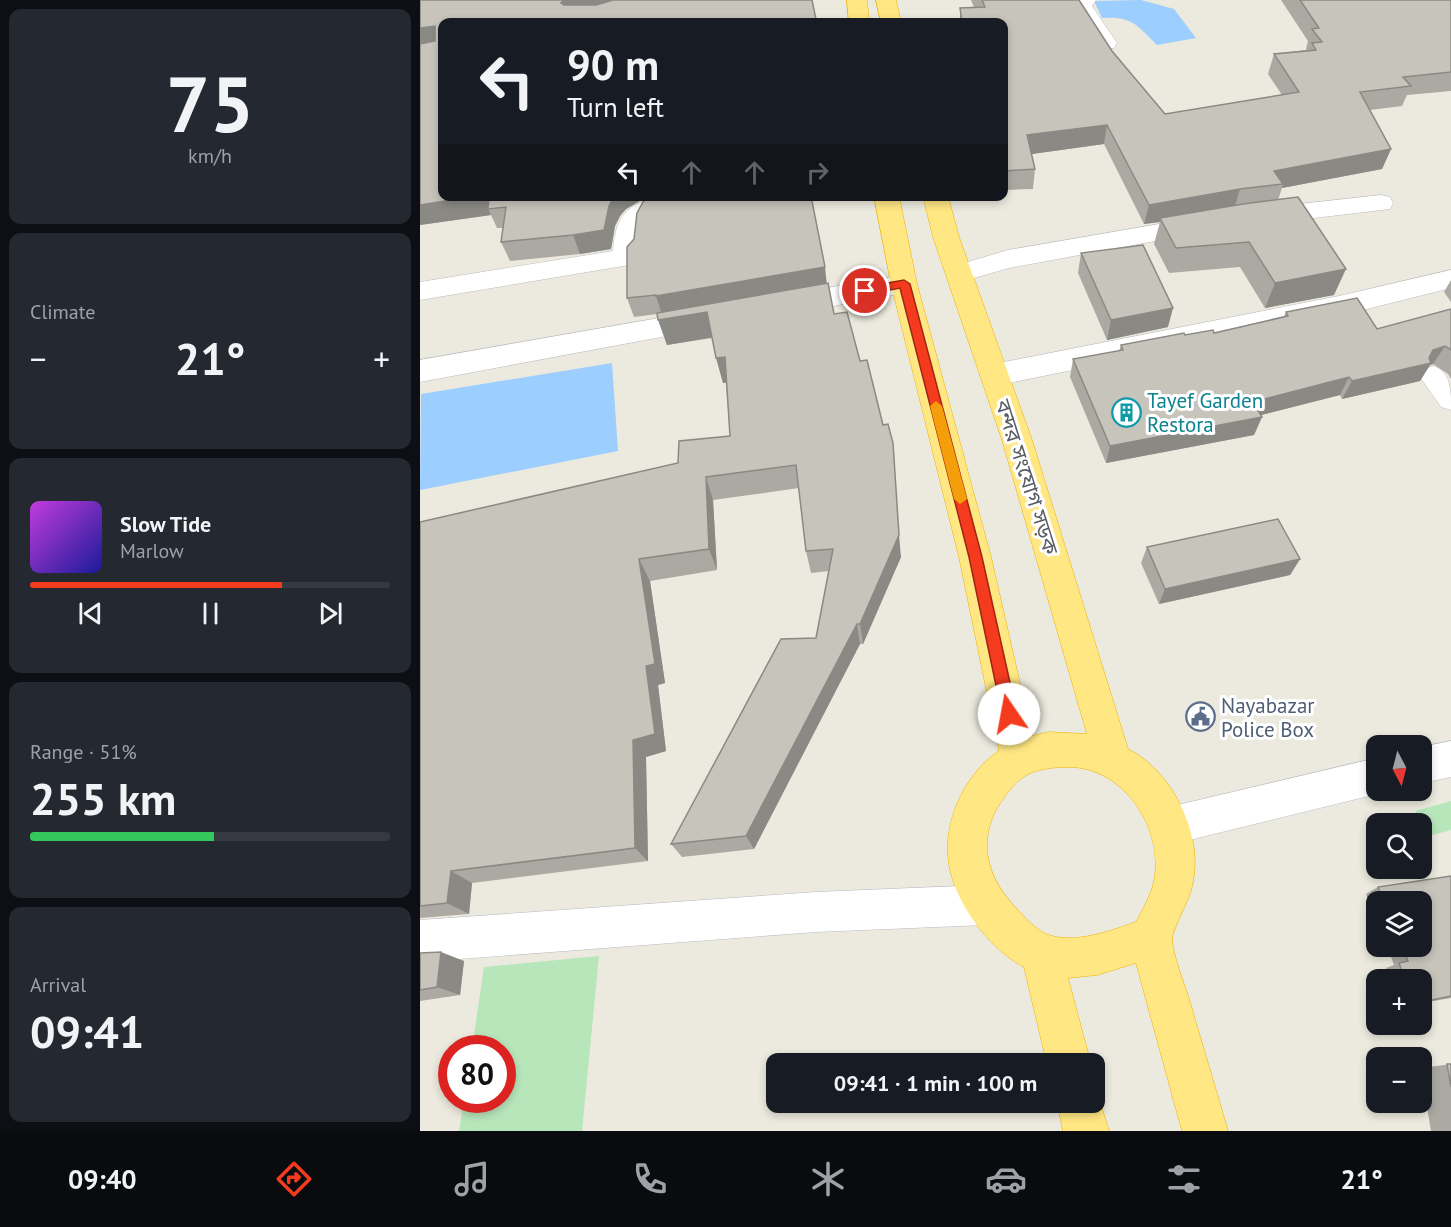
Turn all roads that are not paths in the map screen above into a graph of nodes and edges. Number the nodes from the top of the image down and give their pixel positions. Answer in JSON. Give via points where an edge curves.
{"nodes":[{"id":1,"x":857,"y":0,"type":"edge"},
{"id":2,"x":886,"y":0,"type":"edge"},
{"id":3,"x":1086,"y":0,"type":"edge"},
{"id":4,"x":859,"y":18,"type":"edge"},
{"id":5,"x":890,"y":18,"type":"edge"},
{"id":6,"x":1119,"y":65,"type":"edge"},
{"id":7,"x":697,"y":201,"type":"edge"},
{"id":8,"x":887,"y":201,"type":"edge"},
{"id":9,"x":936,"y":201,"type":"edge"},
{"id":10,"x":1381,"y":203,"type":"dead end"},
{"id":11,"x":634,"y":205,"type":"edge"},
{"id":12,"x":960,"y":273,"type":"junction"},
{"id":13,"x":1451,"y":279,"type":"edge"},
{"id":14,"x":904,"y":284,"type":"junction"},
{"id":15,"x":420,"y":291,"type":"edge"},
{"id":16,"x":765,"y":309,"type":"edge"},
{"id":17,"x":731,"y":315,"type":"edge"},
{"id":18,"x":420,"y":370,"type":"edge"},
{"id":19,"x":994,"y":375,"type":"junction"},
{"id":20,"x":1019,"y":759,"type":"junction"},
{"id":21,"x":1451,"y":759,"type":"edge"},
{"id":22,"x":1113,"y":760,"type":"junction"},
{"id":23,"x":1432,"y":763,"type":"edge"},
{"id":24,"x":1366,"y":779,"type":"edge"},
{"id":25,"x":1169,"y":826,"type":"junction"},
{"id":26,"x":985,"y":904,"type":"junction"},
{"id":27,"x":1149,"y":937,"type":"junction"},
{"id":28,"x":420,"y":942,"type":"edge"},
{"id":29,"x":1041,"y":954,"type":"junction"},
{"id":30,"x":1066,"y":1053,"type":"edge"},
{"id":31,"x":1082,"y":1113,"type":"edge"},
{"id":32,"x":1086,"y":1131,"type":"edge"},
{"id":33,"x":1205,"y":1131,"type":"edge"}],
"edges":[{"from":1,"to":4,"type":"highway"},
{"from":2,"to":5,"type":"highway"},
{"from":3,"to":6,"type":"street","via":[[1082,6]]},
{"from":7,"to":11,"type":"street"},
{"from":8,"to":14,"type":"highway"},
{"from":9,"to":12,"type":"highway","name":"বন্দর সংযোগ সড়ক"},
{"from":10,"to":12,"type":"street","via":[[1229,220],[1008,259]]},
{"from":11,"to":15,"type":"street","via":[[626,258]]},
{"from":12,"to":19,"type":"highway","name":"বন্দর সংযোগ সড়ক"},
{"from":13,"to":19,"type":"street","via":[[1339,306]]},
{"from":14,"to":16,"type":"street"},
{"from":14,"to":20,"type":"highway","via":[[975,557]]},
{"from":17,"to":18,"type":"street"},
{"from":19,"to":22,"type":"highway","name":"বন্দর সংযোগ সড়ক"},
{"from":20,"to":22,"type":"highway","via":[[1049,750],[1082,750]]},
{"from":20,"to":26,"type":"highway","via":[[993,778],[975,805],[968,837],[970,871]]},
{"from":21,"to":23,"type":"street"},
{"from":22,"to":25,"type":"highway","via":[[1141,780],[1162,808]]},
{"from":24,"to":25,"type":"street"},
{"from":25,"to":27,"type":"highway","via":[[1174,840],[1175,875],[1165,908]]},
{"from":26,"to":28,"type":"street","via":[[816,912]]},
{"from":26,"to":29,"type":"highway","via":[[1010,932]]},
{"from":27,"to":29,"type":"highway","via":[[1113,952],[1077,958]]},
{"from":27,"to":33,"type":"highway"},
{"from":29,"to":30,"type":"highway"},
{"from":31,"to":32,"type":"highway"}]}
